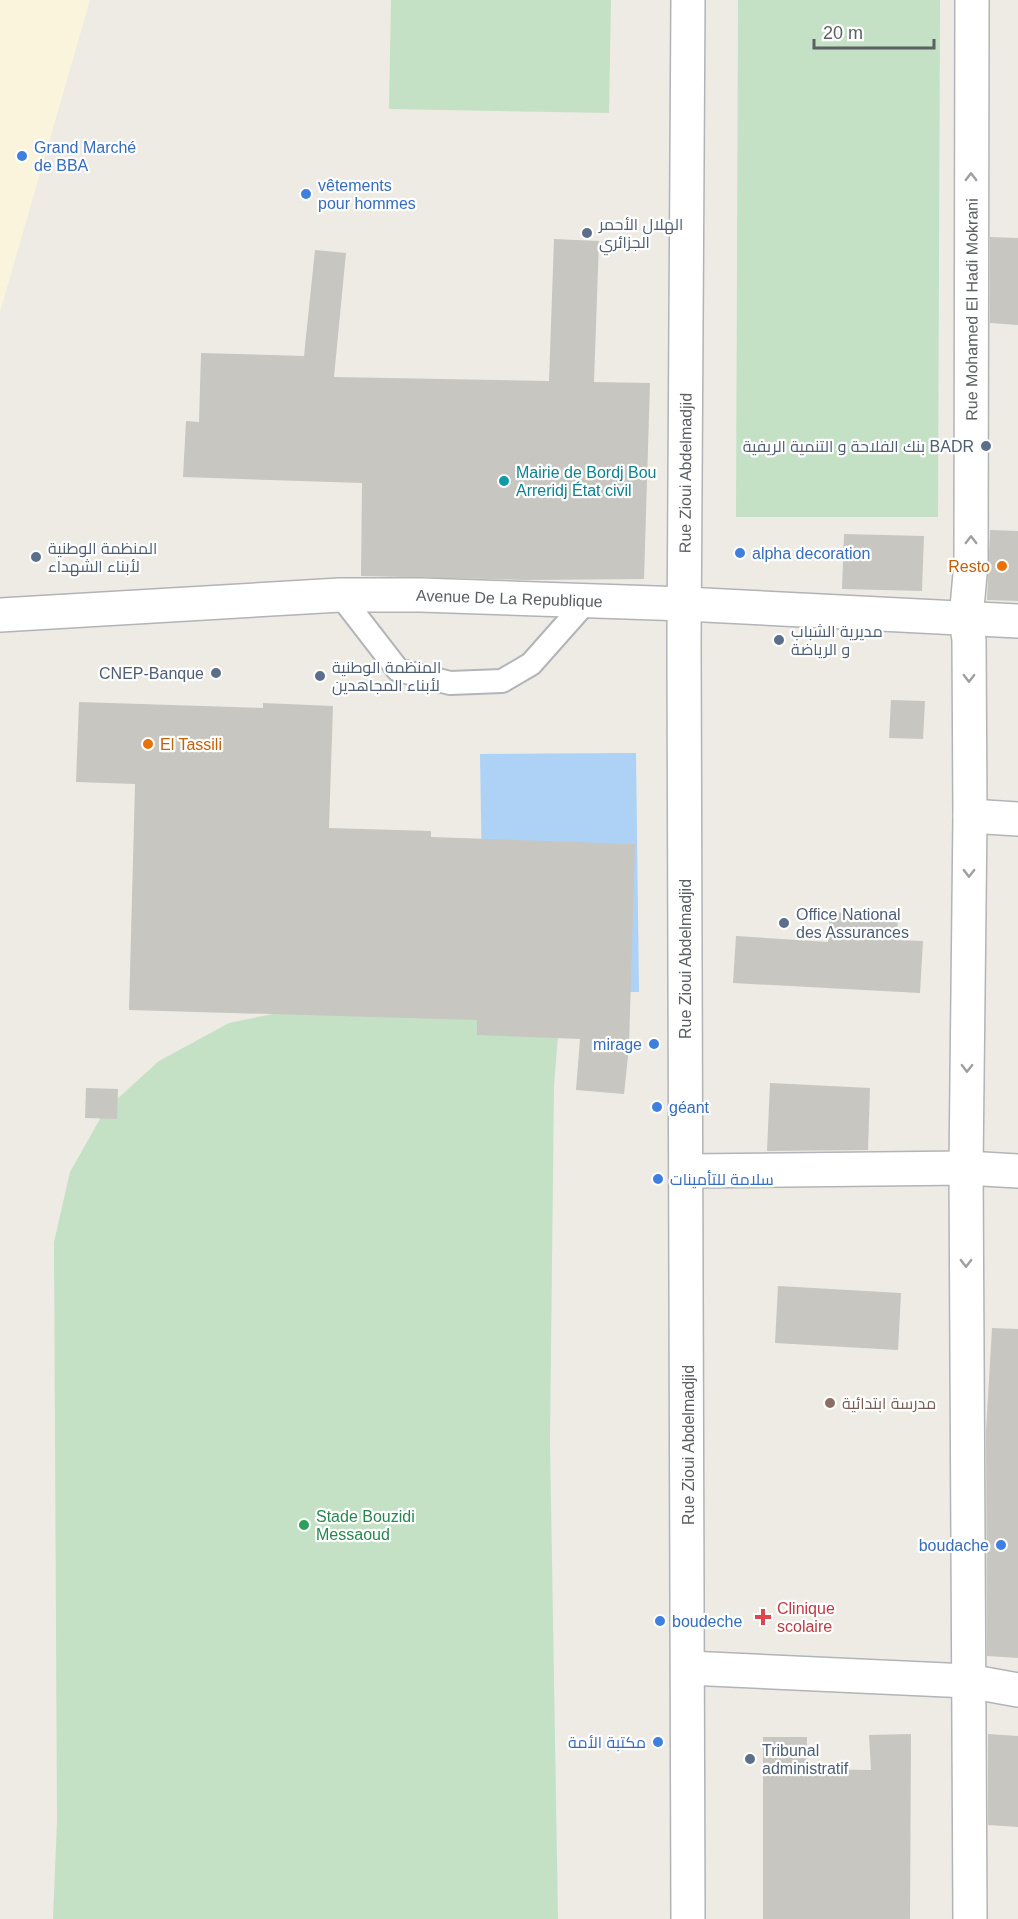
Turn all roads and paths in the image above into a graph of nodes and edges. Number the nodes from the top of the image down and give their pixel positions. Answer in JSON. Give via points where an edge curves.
{"nodes":[{"id":1,"x":688,"y":0,"type":"edge"},
{"id":2,"x":972,"y":0,"type":"edge"},
{"id":3,"x":340,"y":595,"type":"junction"},
{"id":4,"x":586,"y":602,"type":"junction"},
{"id":5,"x":685,"y":604,"type":"junction"},
{"id":6,"x":0,"y":615,"type":"edge"},
{"id":7,"x":966,"y":619,"type":"junction"},
{"id":8,"x":1018,"y":621,"type":"edge"},
{"id":9,"x":970,"y":816,"type":"junction"},
{"id":10,"x":1018,"y":819,"type":"edge"},
{"id":11,"x":966,"y":1168,"type":"junction"},
{"id":12,"x":687,"y":1171,"type":"junction"},
{"id":13,"x":1018,"y":1171,"type":"edge"},
{"id":14,"x":688,"y":1668,"type":"junction"},
{"id":15,"x":968,"y":1681,"type":"junction"},
{"id":16,"x":1018,"y":1690,"type":"edge"},
{"id":17,"x":688,"y":1919,"type":"edge"},
{"id":18,"x":970,"y":1919,"type":"edge"}],
"edges":[{"from":1,"to":5,"type":"main road","name":"Rue Zioui Abdelmadjid"},
{"from":7,"to":2,"type":"main road","name":"Rue Mohamed El Hadi Mokrani","one_way":true,"via":[[971,563]]},
{"from":3,"to":4,"type":"main road","name":"Avenue De La Republique"},
{"from":3,"to":4,"type":"lane","via":[[398,669],[450,683],[502,681],[531,664]]},
{"from":3,"to":6,"type":"main road","name":"Avenue De La Republique"},
{"from":4,"to":5,"type":"main road","name":"Avenue De La Republique"},
{"from":5,"to":7,"type":"main road","name":"Avenue De La Republique"},
{"from":5,"to":12,"type":"main road","name":"Rue Zioui Abdelmadjid"},
{"from":7,"to":8,"type":"main road","name":"Avenue De La Republique"},
{"from":7,"to":9,"type":"main road","name":"Rue Mohamed El Hadi Mokrani","one_way":true},
{"from":9,"to":10,"type":"main road"},
{"from":9,"to":11,"type":"main road","name":"Rue Mohamed El Hadi Mokrani","one_way":true},
{"from":11,"to":12,"type":"main road"},
{"from":11,"to":13,"type":"main road"},
{"from":11,"to":15,"type":"main road","name":"Rue Mohamed El Hadi Mokrani","one_way":true},
{"from":12,"to":14,"type":"main road","name":"Rue Zioui Abdelmadjid"},
{"from":14,"to":15,"type":"main road"},
{"from":14,"to":17,"type":"main road","name":"Rue Zioui Abdelmadjid"},
{"from":15,"to":16,"type":"main road"},
{"from":15,"to":18,"type":"main road","name":"Rue Mohamed El Hadi Mokrani"}]}
